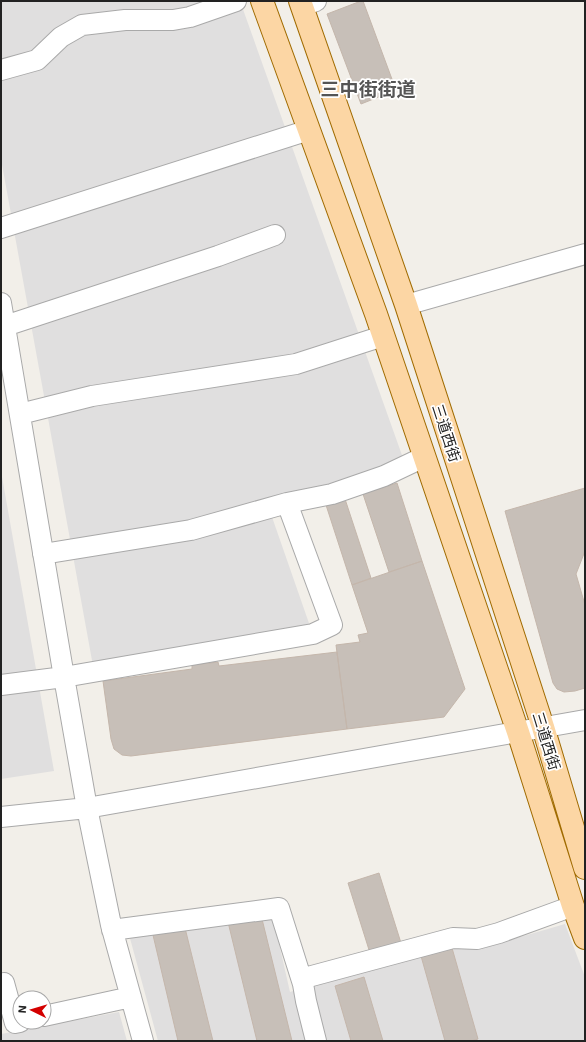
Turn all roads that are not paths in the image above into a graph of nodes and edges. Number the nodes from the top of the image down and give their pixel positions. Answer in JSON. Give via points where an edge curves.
{"nodes":[{"id":1,"x":236,"y":1,"type":"edge"},
{"id":2,"x":262,"y":1,"type":"edge"},
{"id":3,"x":306,"y":3,"type":"edge"},
{"id":4,"x":1,"y":70,"type":"edge"},
{"id":5,"x":309,"y":130,"type":"junction"},
{"id":6,"x":1,"y":228,"type":"edge"},
{"id":7,"x":275,"y":235,"type":"dead end"},
{"id":8,"x":585,"y":254,"type":"edge"},
{"id":9,"x":1,"y":303,"type":"edge"},
{"id":10,"x":406,"y":305,"type":"junction"},
{"id":11,"x":4,"y":336,"type":"edge"},
{"id":12,"x":383,"y":336,"type":"junction"},
{"id":13,"x":20,"y":414,"type":"junction"},
{"id":14,"x":424,"y":457,"type":"junction"},
{"id":15,"x":287,"y":503,"type":"junction"},
{"id":16,"x":43,"y":554,"type":"junction"},
{"id":17,"x":64,"y":677,"type":"junction"},
{"id":18,"x":1,"y":685,"type":"edge"},
{"id":19,"x":585,"y":720,"type":"edge"},
{"id":20,"x":544,"y":727,"type":"junction"},
{"id":21,"x":518,"y":732,"type":"junction"},
{"id":22,"x":87,"y":808,"type":"junction"},
{"id":23,"x":1,"y":817,"type":"edge"},
{"id":24,"x":585,"y":868,"type":"edge"},
{"id":25,"x":573,"y":906,"type":"junction"},
{"id":26,"x":112,"y":930,"type":"junction"},
{"id":27,"x":585,"y":938,"type":"edge"},
{"id":28,"x":4,"y":983,"type":"dead end"},
{"id":29,"x":303,"y":984,"type":"junction"},
{"id":30,"x":131,"y":997,"type":"junction"},
{"id":31,"x":12,"y":1012,"type":"edge"},
{"id":32,"x":52,"y":1014,"type":"edge"},
{"id":33,"x":143,"y":1041,"type":"edge"},
{"id":34,"x":316,"y":1041,"type":"edge"}],
"edges":[{"from":1,"to":4,"type":"street","via":[[190,17],[173,20],[125,20],[82,25],[62,37],[37,60]]},
{"from":2,"to":5,"type":"main road"},
{"from":3,"to":10,"type":"main road","name":"三道西街"},
{"from":5,"to":6,"type":"street"},
{"from":5,"to":12,"type":"main road"},
{"from":7,"to":11,"type":"street"},
{"from":8,"to":10,"type":"street"},
{"from":9,"to":11,"type":"street"},
{"from":10,"to":20,"type":"main road","name":"三道西街"},
{"from":11,"to":13,"type":"street"},
{"from":12,"to":13,"type":"street","via":[[296,364],[92,396]]},
{"from":12,"to":14,"type":"main road"},
{"from":13,"to":16,"type":"street"},
{"from":14,"to":15,"type":"street","via":[[384,476],[332,494]]},
{"from":14,"to":21,"type":"main road"},
{"from":15,"to":16,"type":"street","via":[[192,530]]},
{"from":15,"to":17,"type":"street","via":[[332,625],[313,634]]},
{"from":16,"to":17,"type":"street"},
{"from":17,"to":18,"type":"street"},
{"from":17,"to":22,"type":"street"},
{"from":19,"to":20,"type":"street"},
{"from":20,"to":21,"type":"street"},
{"from":20,"to":24,"type":"main road","name":"三道西街"},
{"from":21,"to":22,"type":"street"},
{"from":21,"to":25,"type":"main road"},
{"from":22,"to":23,"type":"street"},
{"from":22,"to":26,"type":"street"},
{"from":25,"to":27,"type":"main road"},
{"from":25,"to":29,"type":"street","via":[[499,933],[477,939],[453,938],[308,977]]},
{"from":26,"to":29,"type":"street","via":[[279,908]]},
{"from":26,"to":30,"type":"street"},
{"from":28,"to":31,"type":"street"},
{"from":29,"to":34,"type":"street"},
{"from":30,"to":32,"type":"street"},
{"from":30,"to":33,"type":"street"}]}
